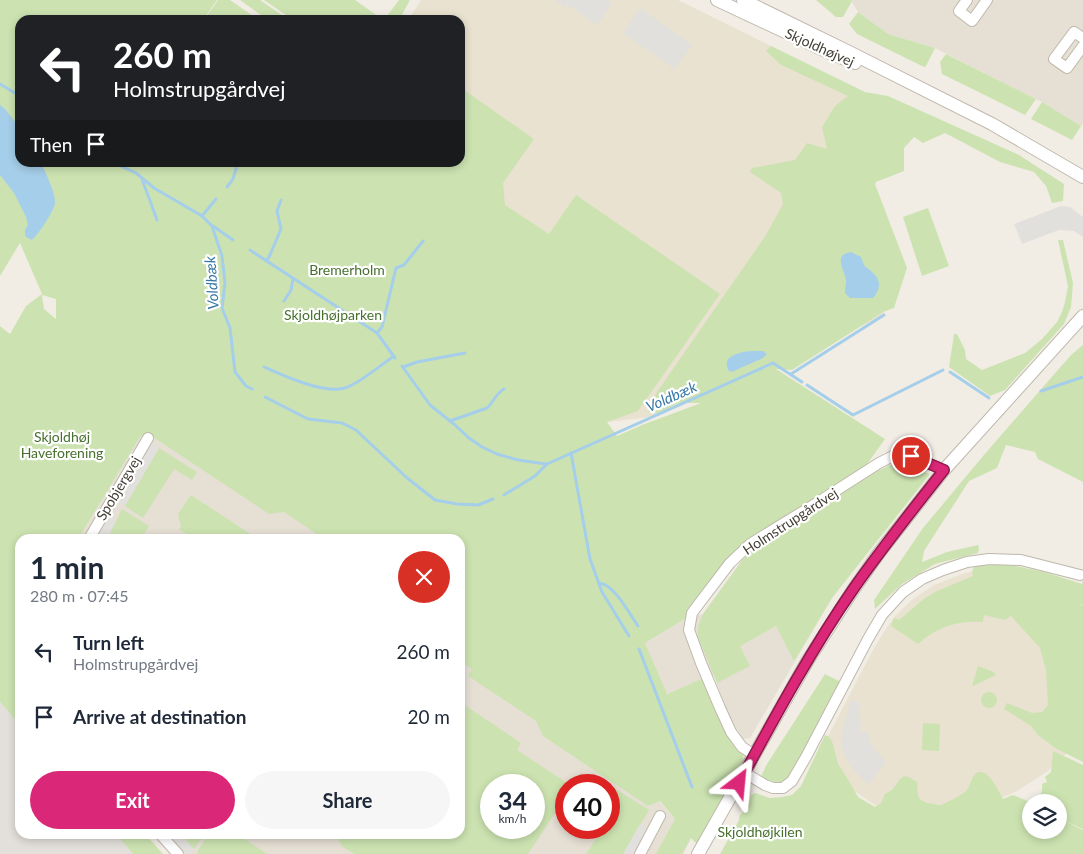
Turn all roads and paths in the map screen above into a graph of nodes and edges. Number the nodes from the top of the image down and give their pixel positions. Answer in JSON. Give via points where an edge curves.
{"nodes":[{"id":1,"x":718,"y":0,"type":"edge"},
{"id":2,"x":743,"y":0,"type":"edge"},
{"id":3,"x":967,"y":0,"type":"edge"},
{"id":4,"x":987,"y":0,"type":"edge"},
{"id":5,"x":755,"y":7,"type":"edge"},
{"id":6,"x":1082,"y":35,"type":"edge"},
{"id":7,"x":1083,"y":46,"type":"edge"},
{"id":8,"x":1083,"y":177,"type":"edge"},
{"id":9,"x":1083,"y":316,"type":"edge"},
{"id":10,"x":148,"y":438,"type":"dead end"},
{"id":11,"x":944,"y":470,"type":"junction"},
{"id":12,"x":92,"y":534,"type":"edge"},
{"id":13,"x":1080,"y":575,"type":"dead end"},
{"id":14,"x":754,"y":755,"type":"junction"},
{"id":15,"x":744,"y":772,"type":"junction"},
{"id":16,"x":660,"y":816,"type":"dead end"},
{"id":17,"x":164,"y":839,"type":"edge"},
{"id":18,"x":178,"y":854,"type":"edge"},
{"id":19,"x":640,"y":854,"type":"edge"},
{"id":20,"x":698,"y":854,"type":"edge"}],
"edges":[{"from":1,"to":5,"type":"street","name":"Skjoldhøjvej"},
{"from":2,"to":5,"type":"street","name":"Skjoldhøjvej"},
{"from":3,"to":4,"type":"street","via":[[959,11],[972,20]]},
{"from":5,"to":8,"type":"street","name":"Skjoldhøjvej","via":[[992,124]]},
{"from":6,"to":7,"type":"street","via":[[1074,32],[1054,59],[1067,68]]},
{"from":9,"to":11,"type":"street"},
{"from":10,"to":12,"type":"street","name":"Spobjergvej"},
{"from":11,"to":14,"type":"street","via":[[852,590]]},
{"from":11,"to":14,"type":"street","name":"Holmstrupgårdvej","via":[[911,456],[895,455],[879,463],[741,552],[692,613],[690,630],[720,708],[742,747]]},
{"from":13,"to":15,"type":"street","via":[[1021,560],[989,559],[967,562],[922,579],[903,592],[882,615],[792,781],[783,788],[773,788]]},
{"from":14,"to":15,"type":"street"},
{"from":15,"to":20,"type":"street"},
{"from":16,"to":19,"type":"street"},
{"from":17,"to":18,"type":"street"}]}
